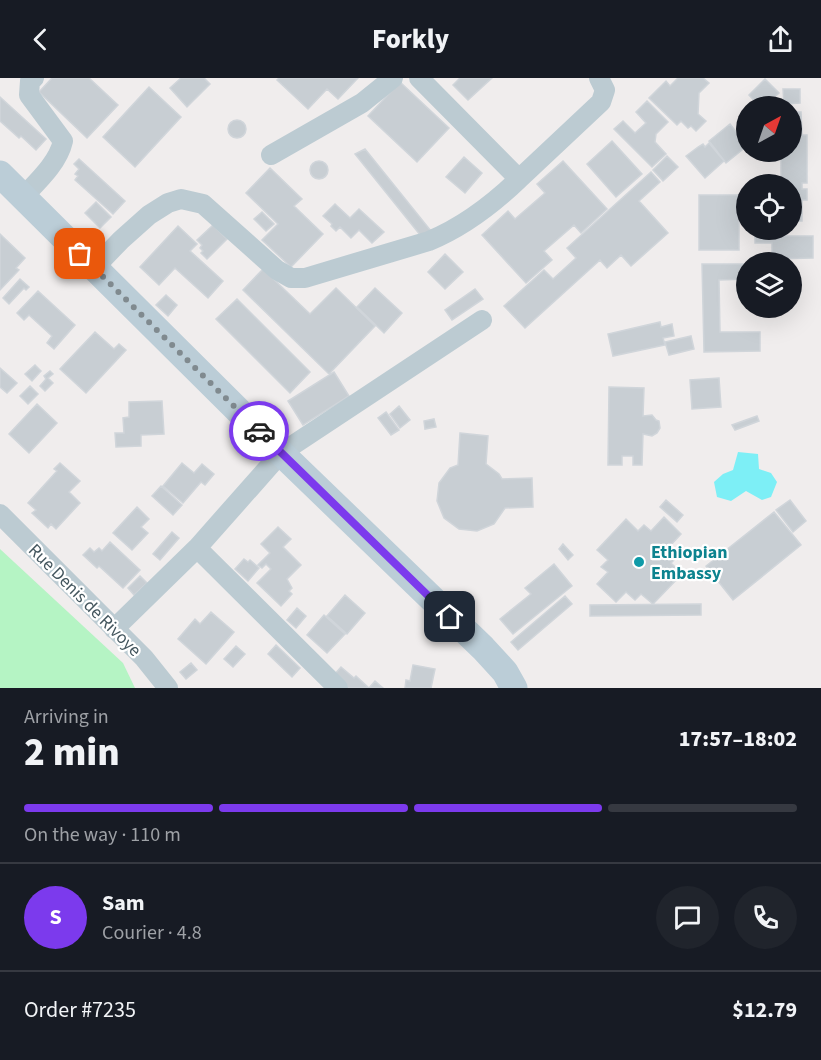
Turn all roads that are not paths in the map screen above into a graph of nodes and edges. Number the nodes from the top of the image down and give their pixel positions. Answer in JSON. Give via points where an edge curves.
{"nodes":[{"id":1,"x":34,"y":78,"type":"edge"},
{"id":2,"x":393,"y":78,"type":"edge"},
{"id":3,"x":419,"y":78,"type":"edge"},
{"id":4,"x":599,"y":78,"type":"edge"},
{"id":5,"x":271,"y":155,"type":"dead end"},
{"id":6,"x":1,"y":177,"type":"edge"},
{"id":7,"x":519,"y":179,"type":"junction"},
{"id":8,"x":23,"y":197,"type":"junction"},
{"id":9,"x":94,"y":268,"type":"junction"},
{"id":10,"x":482,"y":320,"type":"dead end"},
{"id":11,"x":281,"y":453,"type":"junction"},
{"id":12,"x":0,"y":514,"type":"edge"},
{"id":13,"x":197,"y":548,"type":"junction"},
{"id":14,"x":114,"y":629,"type":"junction"},
{"id":15,"x":168,"y":688,"type":"edge"},
{"id":16,"x":338,"y":688,"type":"edge"},
{"id":17,"x":514,"y":688,"type":"edge"}],
"edges":[{"from":1,"to":8,"type":"street","via":[[29,95],[63,141],[46,172]]},
{"from":2,"to":5,"type":"street","via":[[362,103]]},
{"from":3,"to":7,"type":"street"},
{"from":4,"to":7,"type":"street","via":[[605,90],[601,102]]},
{"from":6,"to":8,"type":"street"},
{"from":7,"to":9,"type":"street","via":[[470,220],[446,234],[305,278],[284,274],[203,204],[181,199],[168,202],[149,215]]},
{"from":8,"to":9,"type":"street"},
{"from":9,"to":11,"type":"street"},
{"from":10,"to":11,"type":"street"},
{"from":11,"to":13,"type":"street"},
{"from":11,"to":17,"type":"street","via":[[483,648]]},
{"from":12,"to":14,"type":"street","name":"Rue Denis de Rivoye"},
{"from":13,"to":14,"type":"street"},
{"from":13,"to":16,"type":"street"},
{"from":14,"to":15,"type":"street","name":"Rue Denis de Rivoye"}]}
